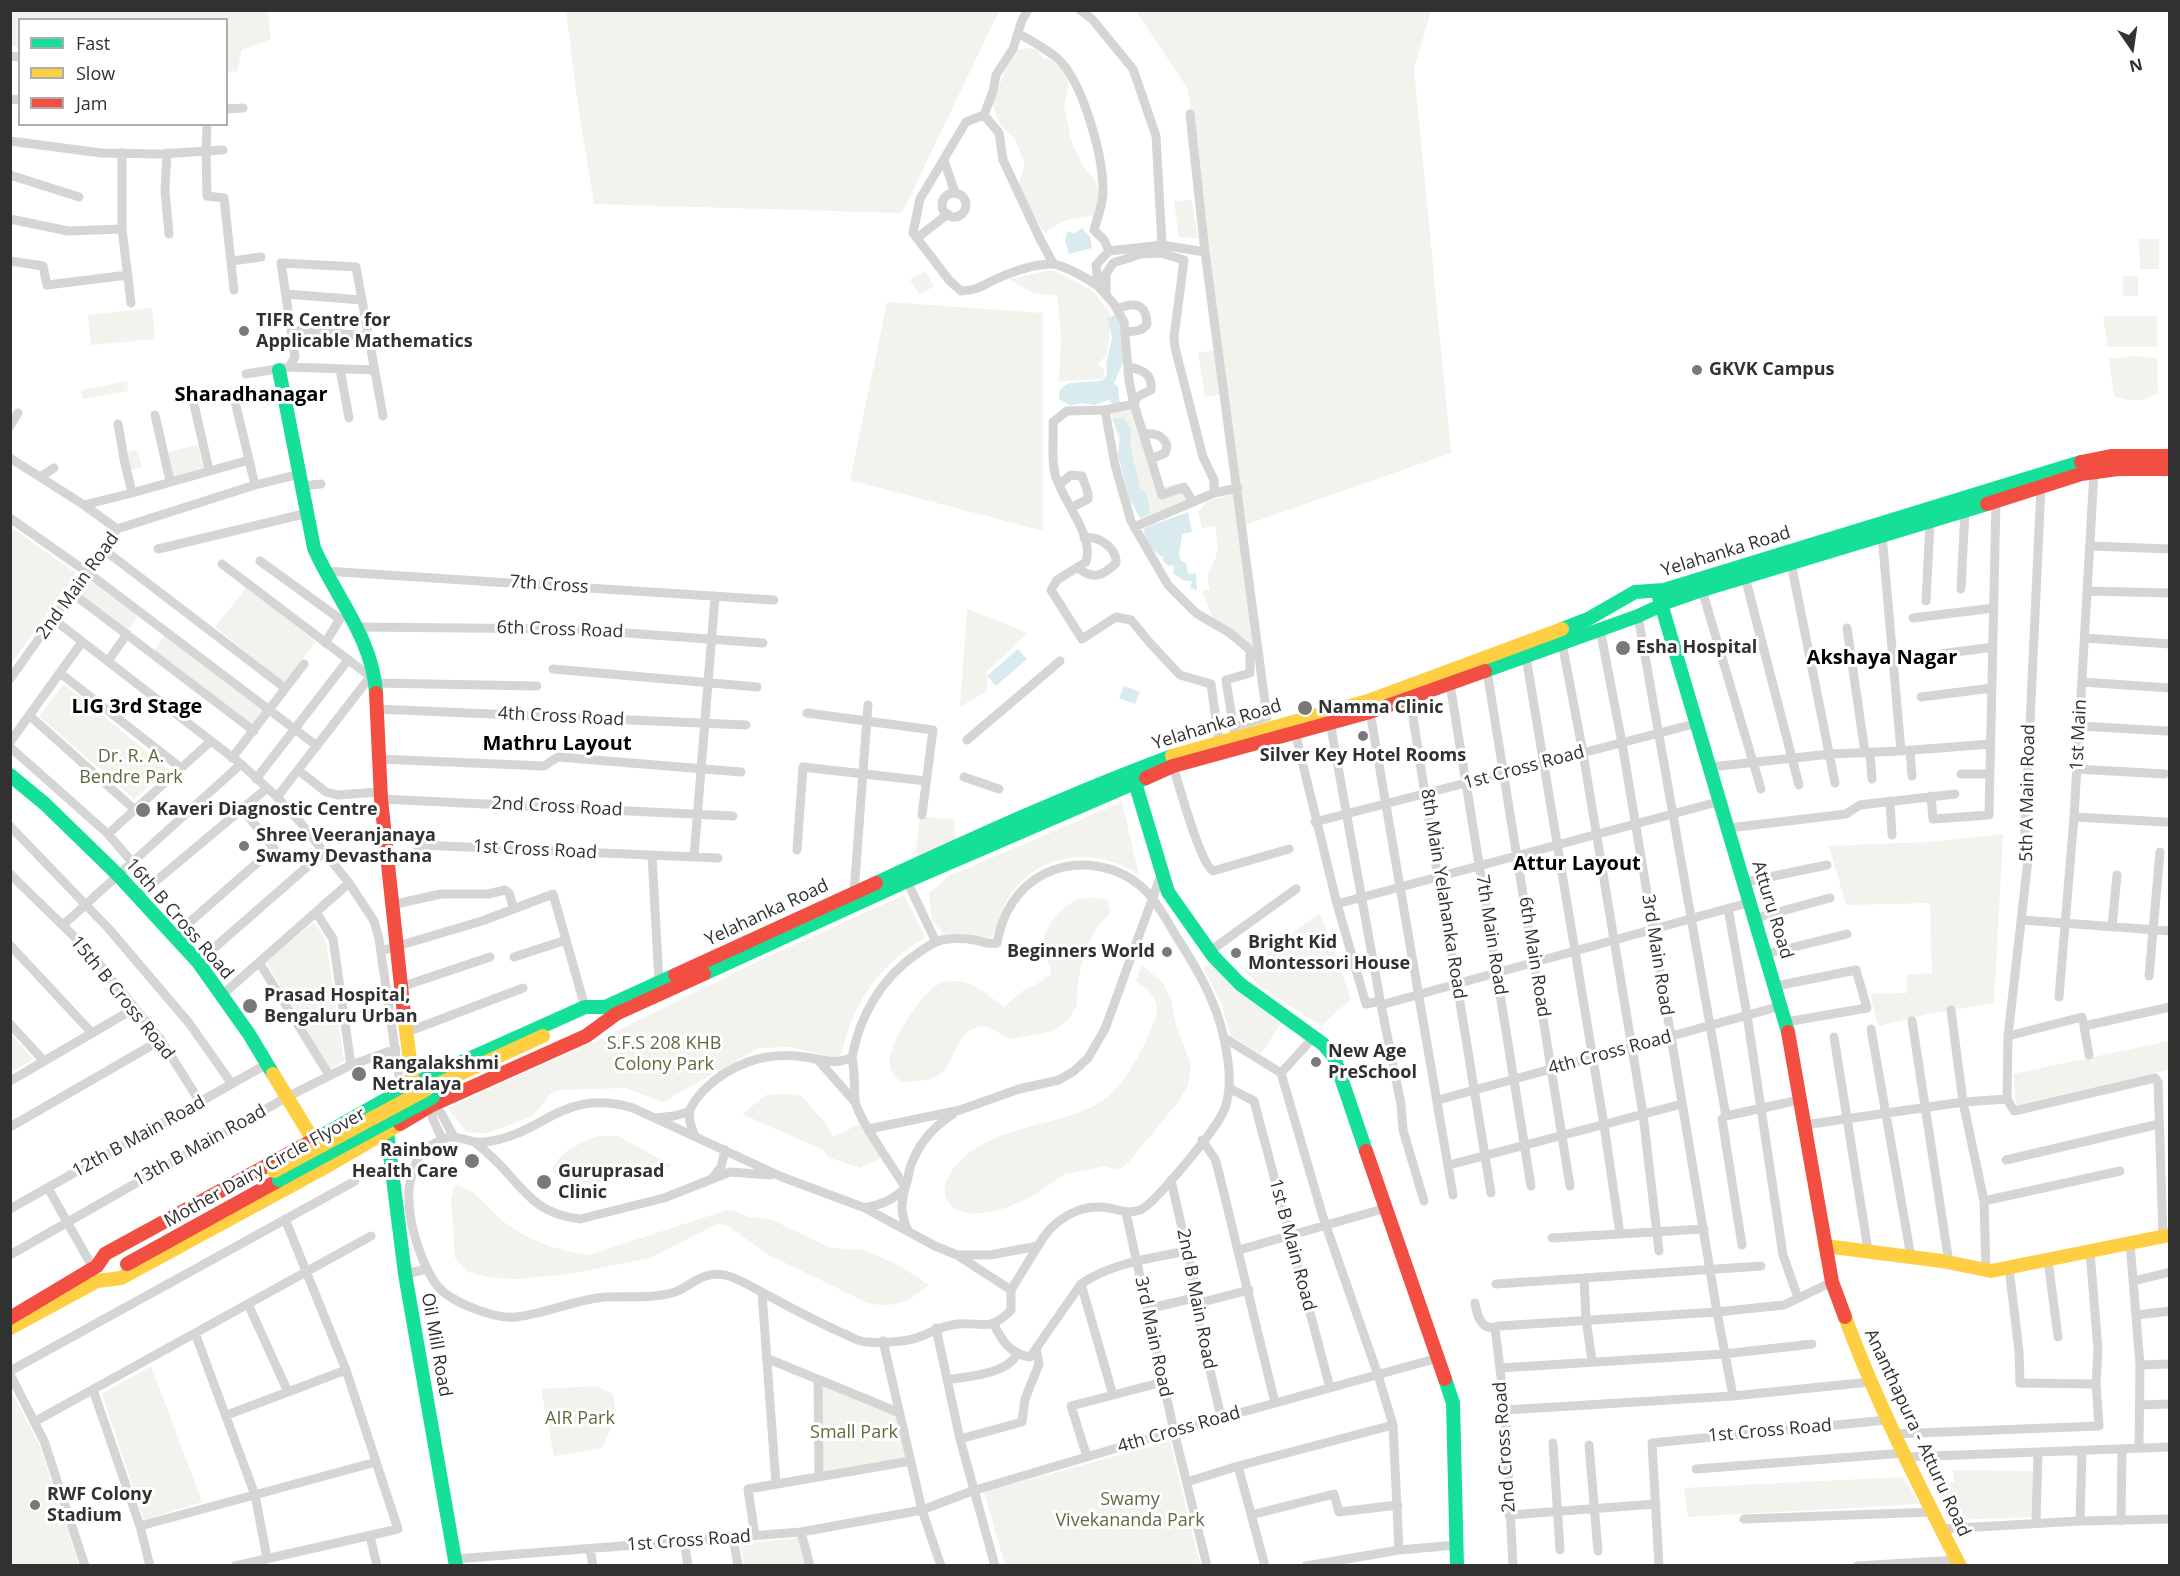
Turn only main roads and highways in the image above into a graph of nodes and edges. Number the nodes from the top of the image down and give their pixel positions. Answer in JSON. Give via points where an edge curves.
{"nodes":[{"id":1,"x":284,"y":368,"type":"road end"},
{"id":2,"x":2169,"y":456,"type":"edge"},
{"id":3,"x":2169,"y":469,"type":"edge"},
{"id":4,"x":1660,"y":599,"type":"junction"},
{"id":5,"x":10,"y":775,"type":"edge"},
{"id":6,"x":1133,"y":777,"type":"junction"},
{"id":7,"x":610,"y":1010,"type":"junction"},
{"id":8,"x":407,"y":1087,"type":"junction"},
{"id":9,"x":431,"y":1097,"type":"junction"},
{"id":10,"x":374,"y":1106,"type":"junction"},
{"id":11,"x":387,"y":1131,"type":"junction"},
{"id":12,"x":313,"y":1140,"type":"junction"},
{"id":13,"x":328,"y":1165,"type":"junction"},
{"id":14,"x":2166,"y":1236,"type":"edge"},
{"id":15,"x":1825,"y":1245,"type":"junction"},
{"id":16,"x":96,"y":1272,"type":"junction"},
{"id":17,"x":10,"y":1318,"type":"edge"},
{"id":18,"x":10,"y":1328,"type":"edge"},
{"id":19,"x":455,"y":1562,"type":"edge"},
{"id":20,"x":1958,"y":1563,"type":"edge"},
{"id":21,"x":1457,"y":1566,"type":"edge"}],
"edges":[{"from":1,"to":8,"type":"main road","via":[[314,548],[357,627],[371,663],[406,1032]]},
{"from":2,"to":4,"type":"main road","name":"Yelahanka Road","via":[[2111,456],[2077,463]]},
{"from":3,"to":4,"type":"main road","name":"Yelahanka Road","via":[[2094,472],[1702,590]]},
{"from":4,"to":6,"type":"main road","name":"Yelahanka Road","via":[[1638,616],[1370,712]]},
{"from":4,"to":6,"type":"main road","name":"Yelahanka Road","via":[[1635,592],[1588,619],[1368,701],[1234,732]]},
{"from":4,"to":15,"type":"main road","name":"Atturu Road","via":[[1786,1022]]},
{"from":5,"to":12,"type":"main road","name":"16th B Cross Road","via":[[118,875],[198,962]]},
{"from":6,"to":7,"type":"main road","name":"Yelahanka Road","via":[[907,881]]},
{"from":6,"to":7,"type":"main road","name":"Yelahanka Road","via":[[961,844],[659,982]]},
{"from":6,"to":21,"type":"main road","via":[[1168,892],[1240,984],[1314,1037],[1334,1057],[1453,1403]]},
{"from":7,"to":8,"type":"main road","name":"Yelahanka Road","via":[[585,1007]]},
{"from":7,"to":9,"type":"main road","name":"Mother Dairy Circle Flyover"},
{"from":8,"to":9,"type":"main road"},
{"from":8,"to":10,"type":"main road","name":"Yelahanka Road"},
{"from":9,"to":11,"type":"main road"},
{"from":9,"to":16,"type":"main road","name":"Mother Dairy Circle Flyover","bridge":true},
{"from":10,"to":11,"type":"main road"},
{"from":10,"to":12,"type":"main road","name":"Yelahanka Road"},
{"from":11,"to":13,"type":"main road"},
{"from":11,"to":19,"type":"main road","name":"Oil Mill Road","via":[[405,1274]]},
{"from":12,"to":13,"type":"main road","name":"16th B Cross Road"},
{"from":12,"to":16,"type":"main road","name":"Yelahanka Road","via":[[105,1254]]},
{"from":13,"to":16,"type":"main road","via":[[121,1278]]},
{"from":14,"to":15,"type":"main road","via":[[1991,1271]]},
{"from":15,"to":20,"type":"main road","name":"Ananthapura - Atturu Road","via":[[1832,1282],[1870,1382]]},
{"from":16,"to":17,"type":"main road"},
{"from":16,"to":18,"type":"main road"}]}
